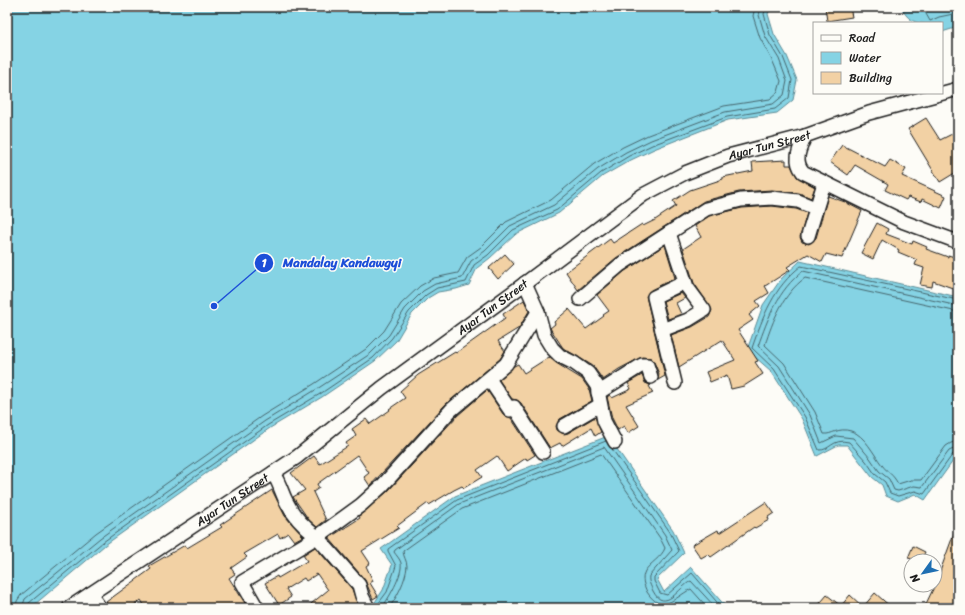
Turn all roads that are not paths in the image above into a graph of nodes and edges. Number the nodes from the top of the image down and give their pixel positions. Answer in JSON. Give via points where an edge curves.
{"nodes":[{"id":1,"x":958,"y":89,"type":"edge"},
{"id":2,"x":943,"y":93,"type":"edge"},
{"id":3,"x":939,"y":94,"type":"edge"},
{"id":4,"x":805,"y":136,"type":"junction"},
{"id":5,"x":824,"y":183,"type":"junction"},
{"id":6,"x":815,"y":208,"type":"junction"},
{"id":7,"x":669,"y":233,"type":"junction"},
{"id":8,"x":808,"y":236,"type":"dead end"},
{"id":9,"x":958,"y":242,"type":"edge"},
{"id":10,"x":685,"y":282,"type":"junction"},
{"id":11,"x":525,"y":283,"type":"junction"},
{"id":12,"x":580,"y":299,"type":"dead end"},
{"id":13,"x":538,"y":312,"type":"junction"},
{"id":14,"x":662,"y":330,"type":"junction"},
{"id":15,"x":651,"y":376,"type":"dead end"},
{"id":16,"x":489,"y":379,"type":"junction"},
{"id":17,"x":675,"y":383,"type":"dead end"},
{"id":18,"x":599,"y":399,"type":"junction"},
{"id":19,"x":564,"y":426,"type":"dead end"},
{"id":20,"x":615,"y":442,"type":"dead end"},
{"id":21,"x":543,"y":452,"type":"dead end"},
{"id":22,"x":273,"y":473,"type":"junction"},
{"id":23,"x":316,"y":537,"type":"junction"},
{"id":24,"x":90,"y":594,"type":"junction"},
{"id":25,"x":68,"y":608,"type":"edge"},
{"id":26,"x":100,"y":608,"type":"edge"},
{"id":27,"x":256,"y":608,"type":"edge"},
{"id":28,"x":368,"y":608,"type":"edge"}],
"edges":[{"from":1,"to":2,"type":"street","name":"Ayar Tun Street"},
{"from":3,"to":4,"type":"street","name":"Ayar Tun Street","via":[[869,113]]},
{"from":4,"to":5,"type":"street","via":[[798,155],[800,168]]},
{"from":4,"to":11,"type":"street","name":"Ayar Tun Street","via":[[728,156],[685,173],[643,195]]},
{"from":5,"to":6,"type":"street"},
{"from":5,"to":9,"type":"street","via":[[904,222]]},
{"from":6,"to":7,"type":"street","via":[[798,201],[772,198],[741,200],[706,209]]},
{"from":6,"to":8,"type":"street"},
{"from":7,"to":10,"type":"street"},
{"from":7,"to":12,"type":"street","via":[[620,265]]},
{"from":10,"to":14,"type":"street","via":[[654,297]]},
{"from":10,"to":14,"type":"street","via":[[704,310],[688,320]]},
{"from":11,"to":13,"type":"street"},
{"from":11,"to":22,"type":"street","name":"Ayar Tun Street","via":[[382,388],[297,457]]},
{"from":13,"to":16,"type":"street","via":[[511,358]]},
{"from":13,"to":18,"type":"street","via":[[544,335],[552,348],[560,356],[588,373],[597,386]]},
{"from":14,"to":17,"type":"street"},
{"from":15,"to":18,"type":"street","via":[[647,365],[642,365]]},
{"from":16,"to":21,"type":"street","via":[[510,410],[514,407]]},
{"from":16,"to":23,"type":"street","via":[[451,410],[361,506]]},
{"from":18,"to":19,"type":"street"},
{"from":18,"to":20,"type":"street","via":[[606,428]]},
{"from":22,"to":23,"type":"street","via":[[295,515]]},
{"from":22,"to":24,"type":"street","name":"Ayar Tun Street"},
{"from":23,"to":27,"type":"street","via":[[242,582]]},
{"from":23,"to":28,"type":"street","via":[[359,585]]},
{"from":24,"to":25,"type":"street","name":"Ayar Tun Street"},
{"from":24,"to":26,"type":"street"}]}
